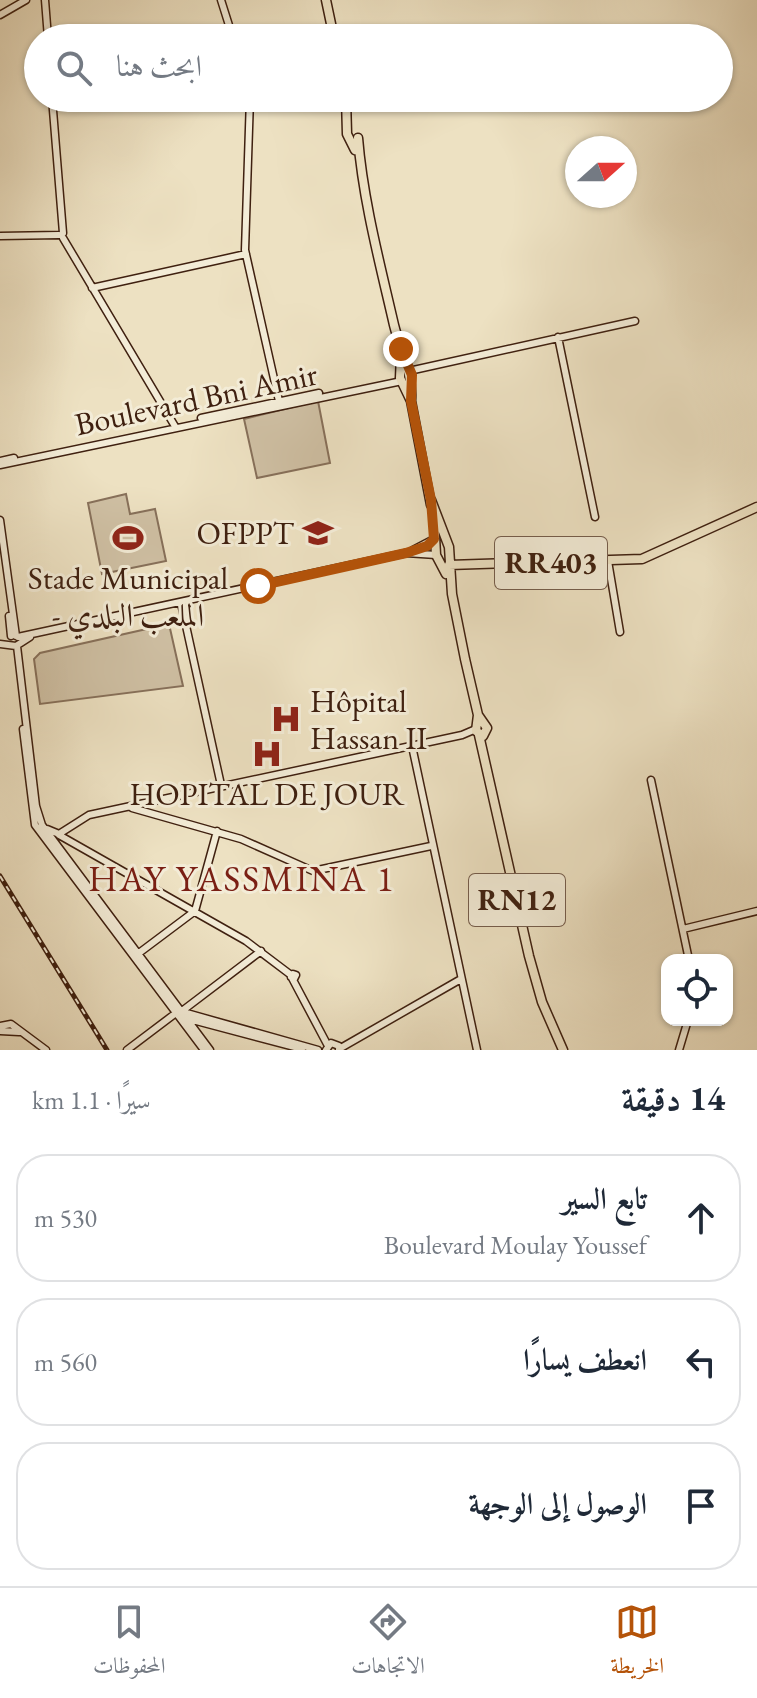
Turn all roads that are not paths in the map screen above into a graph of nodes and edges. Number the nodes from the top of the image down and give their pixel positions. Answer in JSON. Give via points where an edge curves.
{"nodes":[{"id":1,"x":26,"y":0,"type":"edge"},
{"id":2,"x":45,"y":0,"type":"edge"},
{"id":3,"x":221,"y":0,"type":"edge"},
{"id":4,"x":326,"y":0,"type":"edge"},
{"id":5,"x":0,"y":15,"type":"edge"},
{"id":6,"x":47,"y":24,"type":"edge"},
{"id":7,"x":229,"y":24,"type":"edge"},
{"id":8,"x":331,"y":24,"type":"edge"},
{"id":9,"x":53,"y":112,"type":"edge"},
{"id":10,"x":250,"y":112,"type":"edge"},
{"id":11,"x":349,"y":112,"type":"edge"},
{"id":12,"x":61,"y":235,"type":"junction"},
{"id":13,"x":0,"y":236,"type":"edge"},
{"id":14,"x":246,"y":254,"type":"junction"},
{"id":15,"x":92,"y":288,"type":"junction"},
{"id":16,"x":635,"y":321,"type":"dead end"},
{"id":17,"x":558,"y":337,"type":"junction"},
{"id":18,"x":406,"y":376,"type":"junction"},
{"id":19,"x":279,"y":401,"type":"junction"},
{"id":20,"x":175,"y":426,"type":"junction"},
{"id":21,"x":0,"y":463,"type":"edge"},
{"id":22,"x":757,"y":505,"type":"edge"},
{"id":23,"x":595,"y":517,"type":"dead end"},
{"id":24,"x":0,"y":520,"type":"edge"},
{"id":25,"x":437,"y":534,"type":"junction"},
{"id":26,"x":0,"y":549,"type":"edge"},
{"id":27,"x":406,"y":553,"type":"junction"},
{"id":28,"x":436,"y":555,"type":"junction"},
{"id":29,"x":608,"y":561,"type":"junction"},
{"id":30,"x":450,"y":565,"type":"junction"},
{"id":31,"x":181,"y":603,"type":"junction"},
{"id":32,"x":620,"y":632,"type":"dead end"},
{"id":33,"x":14,"y":641,"type":"junction"},
{"id":34,"x":0,"y":643,"type":"edge"},
{"id":35,"x":478,"y":731,"type":"junction"},
{"id":36,"x":412,"y":746,"type":"junction"},
{"id":37,"x":651,"y":780,"type":"dead end"},
{"id":38,"x":221,"y":785,"type":"junction"},
{"id":39,"x":145,"y":807,"type":"junction"},
{"id":40,"x":40,"y":824,"type":"junction"},
{"id":41,"x":217,"y":831,"type":"junction"},
{"id":42,"x":57,"y":838,"type":"junction"},
{"id":43,"x":431,"y":846,"type":"junction"},
{"id":44,"x":193,"y":911,"type":"junction"},
{"id":45,"x":757,"y":911,"type":"edge"},
{"id":46,"x":683,"y":929,"type":"junction"},
{"id":47,"x":260,"y":950,"type":"junction"},
{"id":48,"x":138,"y":952,"type":"junction"},
{"id":49,"x":688,"y":954,"type":"edge"},
{"id":50,"x":461,"y":977,"type":"junction"},
{"id":51,"x":180,"y":1013,"type":"junction"},
{"id":52,"x":686,"y":1026,"type":"edge"},
{"id":53,"x":7,"y":1028,"type":"edge"},
{"id":54,"x":327,"y":1046,"type":"edge"},
{"id":55,"x":339,"y":1048,"type":"edge"},
{"id":56,"x":46,"y":1050,"type":"edge"},
{"id":57,"x":127,"y":1050,"type":"edge"},
{"id":58,"x":207,"y":1050,"type":"edge"},
{"id":59,"x":304,"y":1050,"type":"edge"},
{"id":60,"x":318,"y":1050,"type":"edge"},
{"id":61,"x":477,"y":1050,"type":"edge"},
{"id":62,"x":563,"y":1050,"type":"edge"},
{"id":63,"x":679,"y":1050,"type":"edge"}],
"edges":[{"from":1,"to":5,"type":"street"},
{"from":2,"to":6,"type":"street"},
{"from":3,"to":7,"type":"street"},
{"from":4,"to":8,"type":"main road"},
{"from":9,"to":12,"type":"street"},
{"from":10,"to":14,"type":"street"},
{"from":11,"to":18,"type":"main road","number":"RN12","via":[[352,127],[360,130],[354,139]]},
{"from":12,"to":13,"type":"street"},
{"from":12,"to":15,"type":"street"},
{"from":14,"to":15,"type":"street"},
{"from":14,"to":19,"type":"street"},
{"from":15,"to":20,"type":"street"},
{"from":16,"to":17,"type":"street"},
{"from":17,"to":18,"type":"street","via":[[424,367]]},
{"from":17,"to":23,"type":"street"},
{"from":18,"to":19,"type":"street","name":"Boulevard Bni Amir"},
{"from":18,"to":20,"type":"street","name":"Boulevard Bni Amir"},
{"from":18,"to":25,"type":"main road","number":"RN12"},
{"from":19,"to":20,"type":"street","name":"Boulevard Bni Amir"},
{"from":20,"to":21,"type":"street","name":"Boulevard Bni Amir"},
{"from":22,"to":29,"type":"main road","number":"RR403","via":[[642,559]]},
{"from":24,"to":33,"type":"street"},
{"from":25,"to":27,"type":"street","via":[[427,546]]},
{"from":25,"to":28,"type":"main road","number":"RN12"},
{"from":25,"to":30,"type":"main road","number":"RN12"},
{"from":26,"to":33,"type":"street"},
{"from":27,"to":28,"type":"street"},
{"from":27,"to":31,"type":"street"},
{"from":28,"to":30,"type":"main road","number":"RN12"},
{"from":29,"to":30,"type":"main road","number":"RR403"},
{"from":29,"to":32,"type":"street"},
{"from":30,"to":35,"type":"main road","number":"RN12"},
{"from":31,"to":33,"type":"street"},
{"from":31,"to":38,"type":"street"},
{"from":33,"to":34,"type":"street"},
{"from":33,"to":40,"type":"street"},
{"from":35,"to":36,"type":"street"},
{"from":35,"to":62,"type":"main road","number":"RN12","via":[[531,967]]},
{"from":36,"to":38,"type":"street"},
{"from":36,"to":43,"type":"street"},
{"from":37,"to":46,"type":"street"},
{"from":38,"to":39,"type":"street"},
{"from":39,"to":41,"type":"street"},
{"from":39,"to":42,"type":"street","via":[[86,815]]},
{"from":40,"to":42,"type":"street"},
{"from":40,"to":51,"type":"street"},
{"from":41,"to":43,"type":"street","via":[[313,871]]},
{"from":41,"to":44,"type":"street"},
{"from":42,"to":44,"type":"street"},
{"from":42,"to":48,"type":"street"},
{"from":43,"to":50,"type":"street"},
{"from":44,"to":47,"type":"street"},
{"from":44,"to":48,"type":"street"},
{"from":45,"to":46,"type":"street"},
{"from":46,"to":49,"type":"street"},
{"from":47,"to":51,"type":"street"},
{"from":47,"to":54,"type":"street","via":[[293,977]]},
{"from":48,"to":51,"type":"street"},
{"from":50,"to":55,"type":"street"},
{"from":50,"to":61,"type":"street"},
{"from":51,"to":57,"type":"street"},
{"from":51,"to":58,"type":"street"},
{"from":51,"to":59,"type":"street"},
{"from":51,"to":60,"type":"street"},
{"from":52,"to":63,"type":"street"},
{"from":53,"to":56,"type":"street"},
{"from":54,"to":55,"type":"street"}]}
